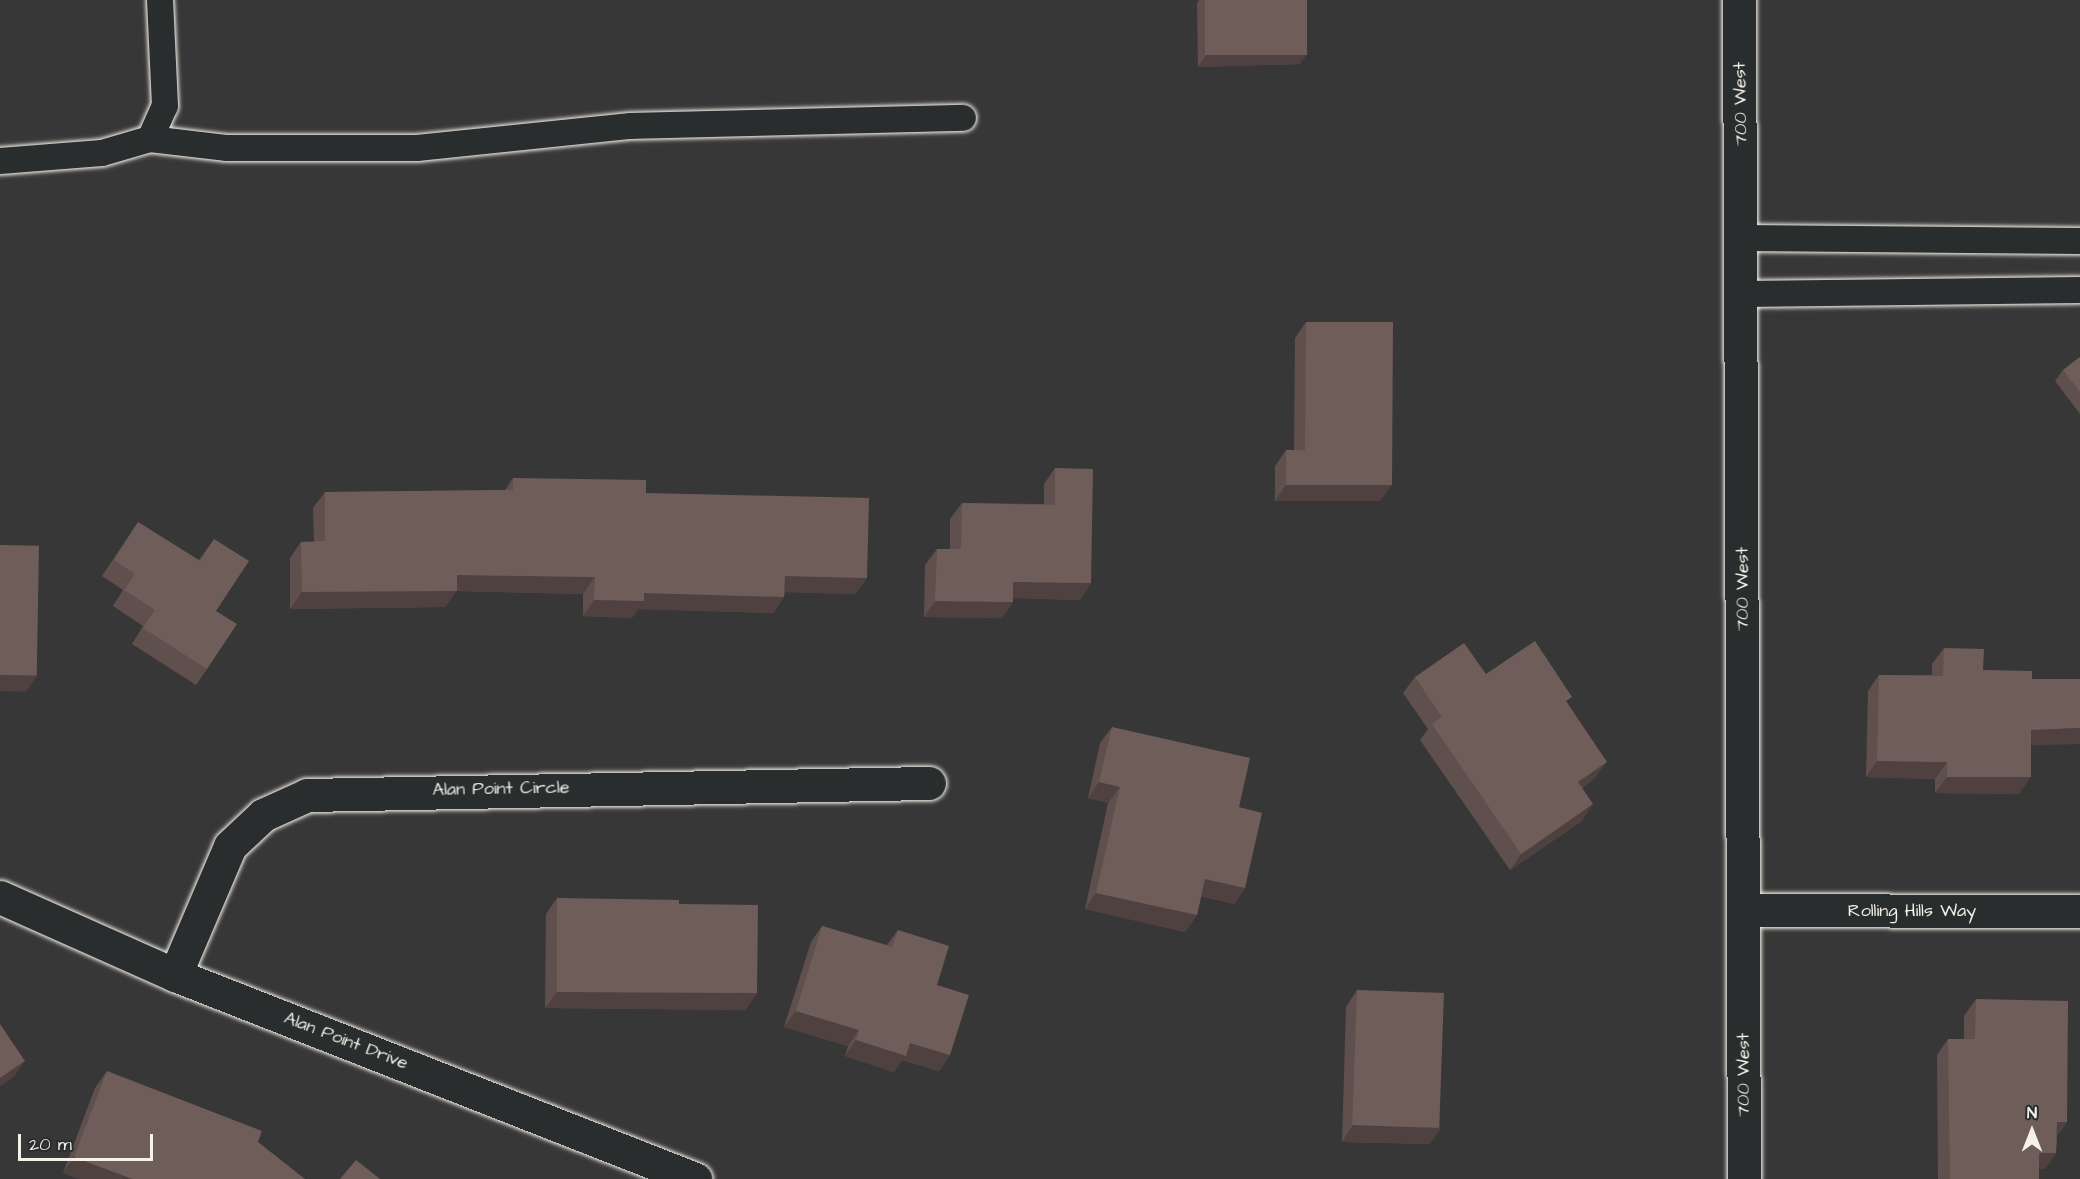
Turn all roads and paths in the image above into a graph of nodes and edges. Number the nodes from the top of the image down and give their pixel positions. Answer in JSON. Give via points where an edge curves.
{"nodes":[{"id":1,"x":160,"y":0,"type":"edge"},
{"id":2,"x":1739,"y":0,"type":"edge"},
{"id":3,"x":963,"y":118,"type":"dead end"},
{"id":4,"x":150,"y":139,"type":"junction"},
{"id":5,"x":0,"y":161,"type":"edge"},
{"id":6,"x":1742,"y":238,"type":"junction"},
{"id":7,"x":2080,"y":241,"type":"edge"},
{"id":8,"x":2080,"y":290,"type":"edge"},
{"id":9,"x":1743,"y":294,"type":"junction"},
{"id":10,"x":929,"y":783,"type":"dead end"},
{"id":11,"x":0,"y":897,"type":"edge"},
{"id":12,"x":1744,"y":910,"type":"junction"},
{"id":13,"x":2080,"y":911,"type":"edge"},
{"id":14,"x":175,"y":975,"type":"junction"},
{"id":15,"x":695,"y":1179,"type":"edge"},
{"id":16,"x":1744,"y":1179,"type":"edge"}],
"edges":[{"from":1,"to":4,"type":"lane","via":[[165,106]]},
{"from":2,"to":6,"type":"street","name":"700 West"},
{"from":3,"to":4,"type":"lane","via":[[631,126],[417,148],[227,148]]},
{"from":4,"to":5,"type":"lane","via":[[102,153]]},
{"from":6,"to":7,"type":"lane"},
{"from":6,"to":9,"type":"street","name":"700 West"},
{"from":8,"to":9,"type":"lane"},
{"from":9,"to":12,"type":"street","name":"700 West"},
{"from":10,"to":14,"type":"street","name":"Alan Point Circle","via":[[307,795],[263,815],[230,846]]},
{"from":11,"to":14,"type":"street","name":"Alan Point Drive"},
{"from":12,"to":13,"type":"street","name":"Rolling Hills Way"},
{"from":12,"to":16,"type":"street","name":"700 West"},
{"from":14,"to":15,"type":"street","name":"Alan Point Drive"}]}
